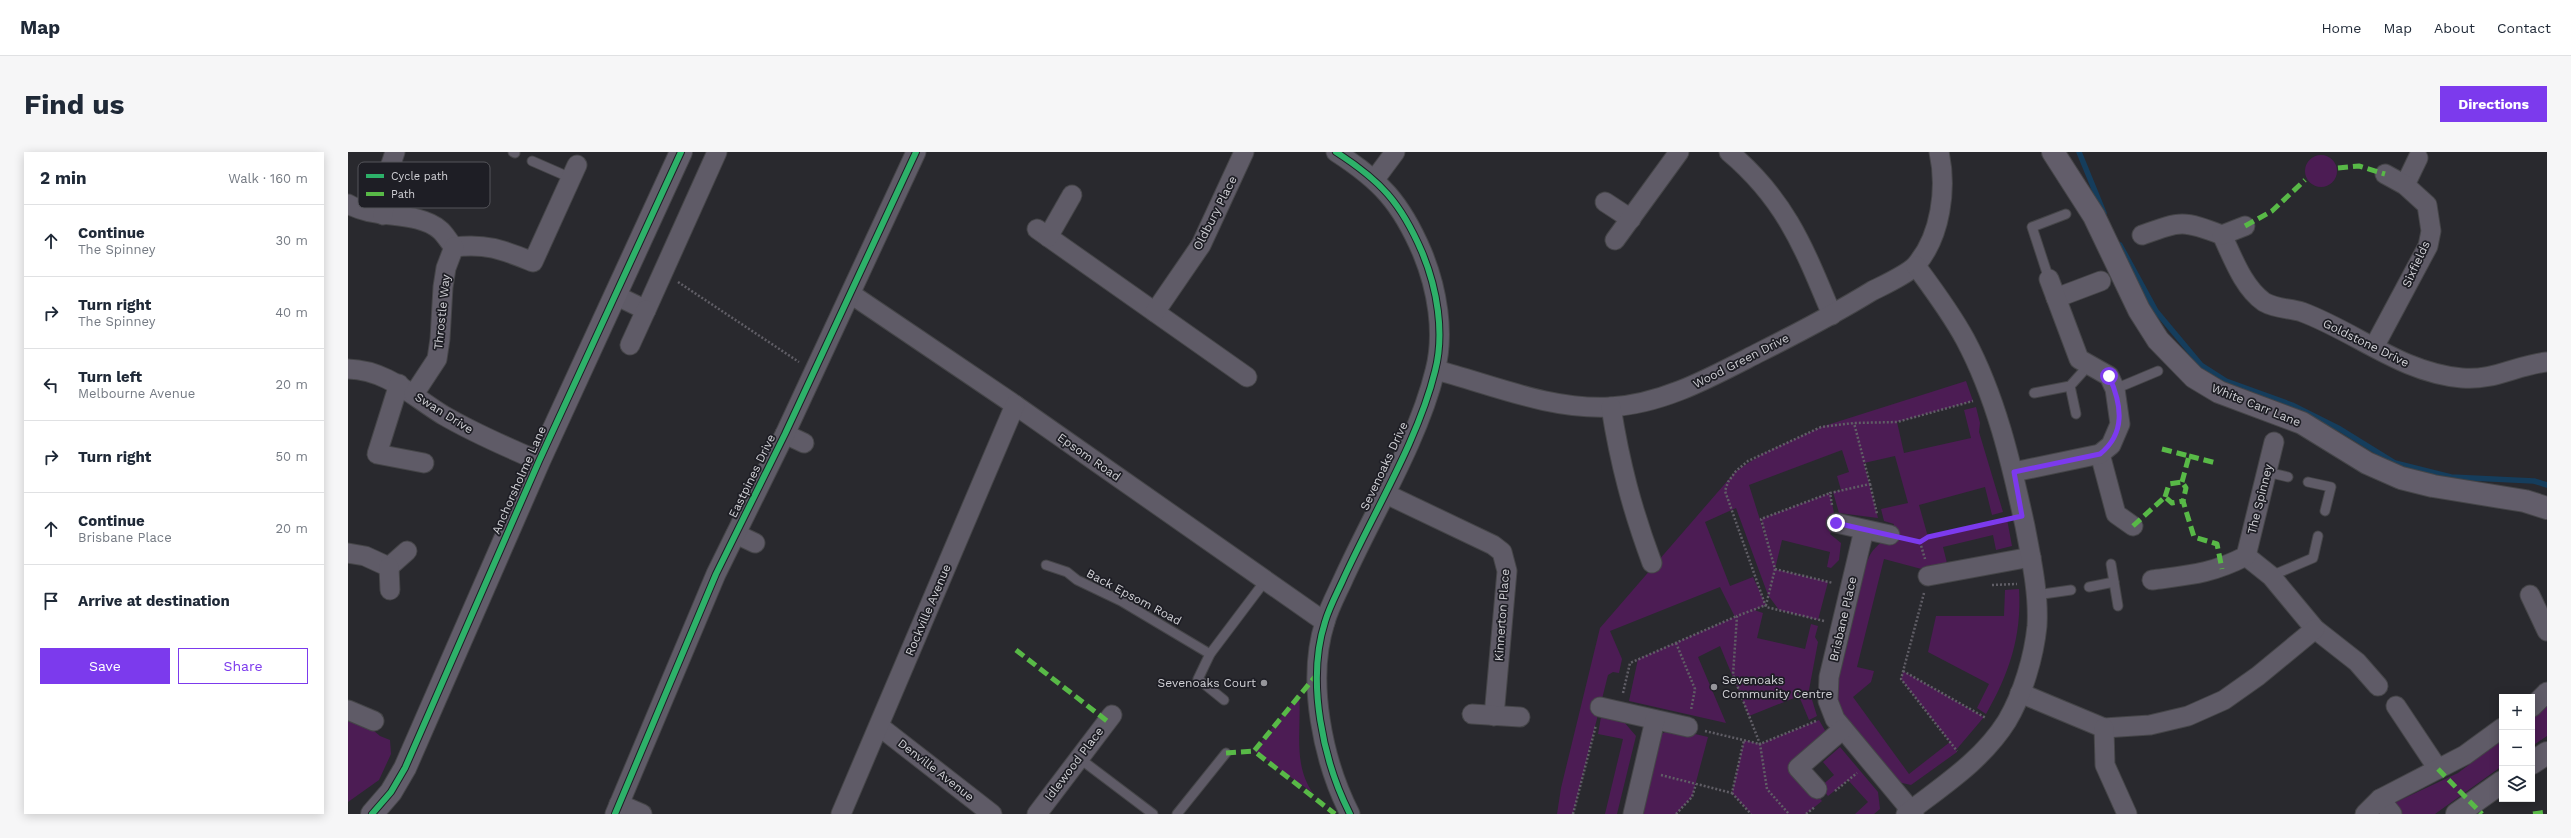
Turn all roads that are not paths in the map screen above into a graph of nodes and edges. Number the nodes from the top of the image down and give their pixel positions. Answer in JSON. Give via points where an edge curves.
{"nodes":[{"id":1,"x":395,"y":152,"type":"edge"},
{"id":2,"x":681,"y":152,"type":"edge"},
{"id":3,"x":717,"y":152,"type":"edge"},
{"id":4,"x":916,"y":152,"type":"edge"},
{"id":5,"x":1244,"y":152,"type":"edge"},
{"id":6,"x":1336,"y":152,"type":"edge"},
{"id":7,"x":1395,"y":152,"type":"edge"},
{"id":8,"x":1679,"y":152,"type":"edge"},
{"id":9,"x":1728,"y":152,"type":"edge"},
{"id":10,"x":1939,"y":152,"type":"edge"},
{"id":11,"x":2053,"y":152,"type":"edge"},
{"id":12,"x":2418,"y":158,"type":"dead end"},
{"id":13,"x":532,"y":161,"type":"dead end"},
{"id":14,"x":392,"y":162,"type":"edge"},
{"id":15,"x":574,"y":172,"type":"joint"},
{"id":16,"x":2385,"y":174,"type":"dead end"},
{"id":17,"x":1375,"y":179,"type":"junction"},
{"id":18,"x":2405,"y":185,"type":"junction"},
{"id":19,"x":1071,"y":195,"type":"dead end"},
{"id":20,"x":1605,"y":202,"type":"dead end"},
{"id":21,"x":348,"y":204,"type":"edge"},
{"id":22,"x":384,"y":208,"type":"edge"},
{"id":23,"x":2066,"y":214,"type":"dead end"},
{"id":24,"x":383,"y":215,"type":"junction"},
{"id":25,"x":1631,"y":219,"type":"junction"},
{"id":26,"x":2245,"y":226,"type":"dead end"},
{"id":27,"x":2142,"y":235,"type":"dead end"},
{"id":28,"x":2222,"y":235,"type":"junction"},
{"id":29,"x":1615,"y":240,"type":"dead end"},
{"id":30,"x":454,"y":247,"type":"junction"},
{"id":31,"x":1916,"y":266,"type":"junction"},
{"id":32,"x":2049,"y":279,"type":"joint"},
{"id":33,"x":2101,"y":281,"type":"dead end"},
{"id":34,"x":851,"y":294,"type":"junction"},
{"id":35,"x":615,"y":295,"type":"junction"},
{"id":36,"x":2056,"y":298,"type":"junction"},
{"id":37,"x":646,"y":310,"type":"junction"},
{"id":38,"x":1155,"y":312,"type":"junction"},
{"id":39,"x":1832,"y":315,"type":"junction"},
{"id":40,"x":630,"y":345,"type":"dead end"},
{"id":41,"x":2374,"y":347,"type":"junction"},
{"id":42,"x":2547,"y":362,"type":"edge"},
{"id":43,"x":2088,"y":366,"type":"junction"},
{"id":44,"x":348,"y":369,"type":"edge"},
{"id":45,"x":1436,"y":370,"type":"junction"},
{"id":46,"x":2158,"y":371,"type":"dead end"},
{"id":47,"x":1247,"y":377,"type":"dead end"},
{"id":48,"x":2070,"y":386,"type":"junction"},
{"id":49,"x":406,"y":389,"type":"junction"},
{"id":50,"x":2115,"y":389,"type":"junction"},
{"id":51,"x":2034,"y":394,"type":"dead end"},
{"id":52,"x":1015,"y":405,"type":"junction"},
{"id":53,"x":1611,"y":407,"type":"junction"},
{"id":54,"x":2076,"y":414,"type":"dead end"},
{"id":55,"x":785,"y":434,"type":"junction"},
{"id":56,"x":2274,"y":442,"type":"dead end"},
{"id":57,"x":804,"y":443,"type":"dead end"},
{"id":58,"x":2100,"y":454,"type":"junction"},
{"id":59,"x":539,"y":461,"type":"junction"},
{"id":60,"x":424,"y":463,"type":"dead end"},
{"id":61,"x":2014,"y":472,"type":"junction"},
{"id":62,"x":2267,"y":472,"type":"junction"},
{"id":63,"x":2288,"y":477,"type":"dead end"},
{"id":64,"x":2308,"y":482,"type":"dead end"},
{"id":65,"x":1384,"y":493,"type":"junction"},
{"id":66,"x":2547,"y":508,"type":"edge"},
{"id":67,"x":2325,"y":511,"type":"dead end"},
{"id":68,"x":1836,"y":523,"type":"road end"},
{"id":69,"x":2134,"y":526,"type":"dead end"},
{"id":70,"x":736,"y":534,"type":"junction"},
{"id":71,"x":2318,"y":536,"type":"dead end"},
{"id":72,"x":755,"y":543,"type":"dead end"},
{"id":73,"x":407,"y":551,"type":"dead end"},
{"id":74,"x":348,"y":553,"type":"edge"},
{"id":75,"x":2246,"y":556,"type":"junction"},
{"id":76,"x":2031,"y":557,"type":"junction"},
{"id":77,"x":1652,"y":563,"type":"dead end"},
{"id":78,"x":2111,"y":564,"type":"dead end"},
{"id":79,"x":1046,"y":565,"type":"dead end"},
{"id":80,"x":389,"y":567,"type":"junction"},
{"id":81,"x":1928,"y":576,"type":"road end"},
{"id":82,"x":2152,"y":580,"type":"dead end"},
{"id":83,"x":1265,"y":581,"type":"junction"},
{"id":84,"x":2114,"y":582,"type":"junction"},
{"id":85,"x":2276,"y":582,"type":"junction"},
{"id":86,"x":2089,"y":587,"type":"dead end"},
{"id":87,"x":390,"y":590,"type":"dead end"},
{"id":88,"x":2071,"y":590,"type":"dead end"},
{"id":89,"x":2036,"y":595,"type":"junction"},
{"id":90,"x":2530,"y":595,"type":"dead end"},
{"id":91,"x":2118,"y":606,"type":"dead end"},
{"id":92,"x":1325,"y":622,"type":"junction"},
{"id":93,"x":2315,"y":629,"type":"junction"},
{"id":94,"x":2547,"y":631,"type":"edge"},
{"id":95,"x":1210,"y":654,"type":"junction"},
{"id":96,"x":2378,"y":686,"type":"dead end"},
{"id":97,"x":2547,"y":692,"type":"edge"},
{"id":98,"x":2020,"y":693,"type":"junction"},
{"id":99,"x":1224,"y":700,"type":"dead end"},
{"id":100,"x":2535,"y":704,"type":"edge"},
{"id":101,"x":2396,"y":706,"type":"dead end"},
{"id":102,"x":1609,"y":709,"type":"road end"},
{"id":103,"x":348,"y":710,"type":"edge"},
{"id":104,"x":1472,"y":714,"type":"dead end"},
{"id":105,"x":1112,"y":715,"type":"dead end"},
{"id":106,"x":1494,"y":716,"type":"junction"},
{"id":107,"x":1520,"y":718,"type":"dead end"},
{"id":108,"x":1655,"y":720,"type":"junction"},
{"id":109,"x":374,"y":721,"type":"dead end"},
{"id":110,"x":879,"y":726,"type":"junction"},
{"id":111,"x":1688,"y":727,"type":"road end"},
{"id":112,"x":2104,"y":728,"type":"junction"},
{"id":113,"x":1843,"y":729,"type":"junction"},
{"id":114,"x":2499,"y":730,"type":"edge"},
{"id":115,"x":1226,"y":753,"type":"dead end"},
{"id":116,"x":2547,"y":753,"type":"edge"},
{"id":117,"x":1079,"y":758,"type":"junction"},
{"id":118,"x":2535,"y":761,"type":"edge"},
{"id":119,"x":2438,"y":769,"type":"junction"},
{"id":120,"x":2499,"y":784,"type":"edge"},
{"id":121,"x":1822,"y":795,"type":"road end"},
{"id":122,"x":2380,"y":799,"type":"junction"},
{"id":123,"x":617,"y":809,"type":"edge"},
{"id":124,"x":843,"y":813,"type":"edge"},
{"id":125,"x":1910,"y":813,"type":"edge"},
{"id":126,"x":372,"y":814,"type":"edge"},
{"id":127,"x":642,"y":814,"type":"edge"},
{"id":128,"x":992,"y":814,"type":"edge"},
{"id":129,"x":1037,"y":814,"type":"edge"},
{"id":130,"x":1153,"y":814,"type":"edge"},
{"id":131,"x":1177,"y":814,"type":"edge"},
{"id":132,"x":1350,"y":814,"type":"edge"},
{"id":133,"x":1633,"y":814,"type":"edge"},
{"id":134,"x":2127,"y":814,"type":"edge"},
{"id":135,"x":2365,"y":814,"type":"edge"},
{"id":136,"x":2392,"y":814,"type":"edge"},
{"id":137,"x":2457,"y":814,"type":"edge"}],
"edges":[{"from":1,"to":14,"type":"street"},
{"from":2,"to":35,"type":"street","name":"Anchorsholme Lane"},
{"from":3,"to":37,"type":"street"},
{"from":4,"to":34,"type":"street","name":"Eastpines Drive"},
{"from":5,"to":38,"type":"street","name":"Oldbury Place","via":[[1201,245]]},
{"from":6,"to":17,"type":"street","name":"Sevenoaks Drive"},
{"from":7,"to":17,"type":"street"},
{"from":8,"to":25,"type":"street"},
{"from":9,"to":39,"type":"street","via":[[1751,171],[1776,200],[1800,237]]},
{"from":10,"to":31,"type":"street","via":[[1942,200],[1934,230]]},
{"from":11,"to":66,"type":"street","name":"White Carr Lane","via":[[2094,216],[2139,310],[2158,340],[2194,377],[2219,392],[2302,423],[2367,463],[2401,478],[2433,486],[2525,501]]},
{"from":12,"to":18,"type":"street"},
{"from":13,"to":15,"type":"lane"},
{"from":15,"to":30,"type":"street","via":[[533,262],[476,244]]},
{"from":16,"to":18,"type":"street","name":"Sixfields"},
{"from":17,"to":45,"type":"street","name":"Sevenoaks Drive","via":[[1407,219],[1426,261],[1437,308],[1439,332]]},
{"from":18,"to":41,"type":"street","name":"Sixfields","via":[[2427,205],[2431,231],[2428,246]]},
{"from":19,"to":38,"type":"street","via":[[1042,233]]},
{"from":20,"to":25,"type":"street"},
{"from":21,"to":24,"type":"street","via":[[359,210]]},
{"from":22,"to":24,"type":"street"},
{"from":23,"to":32,"type":"lane","via":[[2032,227]]},
{"from":24,"to":30,"type":"street","via":[[423,220],[440,230]]},
{"from":25,"to":29,"type":"street"},
{"from":26,"to":28,"type":"street"},
{"from":27,"to":28,"type":"street","via":[[2173,224],[2185,223]]},
{"from":28,"to":41,"type":"street","name":"Goldstone Drive","via":[[2242,276],[2264,302],[2301,312]]},
{"from":30,"to":49,"type":"street","name":"Throstle Way","via":[[446,268],[443,287],[437,359]]},
{"from":31,"to":39,"type":"street","name":"Wood Green Drive"},
{"from":31,"to":61,"type":"street","via":[[1965,338],[1989,396]]},
{"from":32,"to":36,"type":"street"},
{"from":33,"to":36,"type":"street"},
{"from":34,"to":52,"type":"street","name":"Epsom Road"},
{"from":34,"to":55,"type":"street","name":"Eastpines Drive"},
{"from":35,"to":37,"type":"street"},
{"from":35,"to":59,"type":"street","name":"Anchorsholme Lane"},
{"from":36,"to":43,"type":"street","via":[[2079,360]]},
{"from":37,"to":40,"type":"street"},
{"from":38,"to":47,"type":"street"},
{"from":39,"to":53,"type":"street","name":"Wood Green Drive","via":[[1695,385],[1655,398]]},
{"from":41,"to":42,"type":"street","name":"Goldstone Drive","via":[[2397,360],[2431,372],[2461,378],[2487,378],[2508,373],[2527,364]]},
{"from":43,"to":48,"type":"lane"},
{"from":43,"to":50,"type":"street","via":[[2109,376]]},
{"from":44,"to":49,"type":"street","name":"Swan Drive","via":[[380,376]]},
{"from":45,"to":53,"type":"street","name":"Wood Green Drive","via":[[1525,397],[1572,405]]},
{"from":45,"to":65,"type":"street","name":"Sevenoaks Drive","via":[[1422,411]]},
{"from":46,"to":50,"type":"lane"},
{"from":48,"to":51,"type":"lane"},
{"from":48,"to":54,"type":"lane"},
{"from":49,"to":59,"type":"street","name":"Swan Drive","via":[[441,414],[486,439]]},
{"from":49,"to":60,"type":"street","name":"Throstle Way","via":[[377,454]]},
{"from":50,"to":58,"type":"street","via":[[2120,424],[2111,445]]},
{"from":52,"to":83,"type":"street","name":"Epsom Road"},
{"from":52,"to":110,"type":"street","name":"Rockville Avenue"},
{"from":53,"to":77,"type":"street","via":[[1619,460],[1632,508]]},
{"from":55,"to":57,"type":"street"},
{"from":55,"to":70,"type":"street","name":"Eastpines Drive"},
{"from":56,"to":62,"type":"street","name":"The Spinney"},
{"from":58,"to":61,"type":"street"},
{"from":58,"to":69,"type":"street","via":[[2116,514]]},
{"from":59,"to":126,"type":"street","name":"Anchorsholme Lane","via":[[405,768],[391,792]]},
{"from":61,"to":76,"type":"street"},
{"from":62,"to":63,"type":"lane"},
{"from":62,"to":75,"type":"street","name":"The Spinney"},
{"from":64,"to":67,"type":"lane","via":[[2331,487]]},
{"from":65,"to":92,"type":"street","name":"Sevenoaks Drive"},
{"from":65,"to":106,"type":"street","name":"Kinnerton Place","via":[[1493,545],[1502,552],[1507,571]]},
{"from":68,"to":113,"type":"street","name":"Brisbane Place","via":[[1878,533],[1851,586],[1829,677],[1828,701],[1832,714]]},
{"from":70,"to":72,"type":"street"},
{"from":70,"to":123,"type":"street","name":"Eastpines Drive"},
{"from":71,"to":85,"type":"lane","via":[[2313,558]]},
{"from":73,"to":80,"type":"street"},
{"from":74,"to":80,"type":"street","via":[[365,556]]},
{"from":75,"to":82,"type":"street","via":[[2222,569]]},
{"from":75,"to":85,"type":"street"},
{"from":76,"to":81,"type":"street"},
{"from":76,"to":89,"type":"street"},
{"from":78,"to":84,"type":"lane"},
{"from":79,"to":95,"type":"lane","name":"Back Epsom Road","via":[[1067,572]]},
{"from":80,"to":87,"type":"street"},
{"from":83,"to":92,"type":"street","name":"Epsom Road"},
{"from":83,"to":95,"type":"lane"},
{"from":84,"to":86,"type":"lane"},
{"from":84,"to":91,"type":"lane"},
{"from":85,"to":93,"type":"street"},
{"from":88,"to":89,"type":"lane"},
{"from":89,"to":98,"type":"street","via":[[2037,625]]},
{"from":90,"to":94,"type":"street"},
{"from":92,"to":132,"type":"street","name":"Sevenoaks Drive","via":[[1318,672],[1319,720],[1333,774]]},
{"from":93,"to":96,"type":"street","via":[[2356,662]]},
{"from":93,"to":112,"type":"street","via":[[2224,700],[2188,716],[2158,724]]},
{"from":95,"to":99,"type":"lane","via":[[1198,680]]},
{"from":97,"to":100,"type":"street"},
{"from":98,"to":112,"type":"street"},
{"from":98,"to":125,"type":"street","via":[[2002,727],[1981,754]]},
{"from":101,"to":119,"type":"street"},
{"from":102,"to":108,"type":"street"},
{"from":103,"to":109,"type":"street"},
{"from":104,"to":106,"type":"street"},
{"from":105,"to":117,"type":"street","name":"Idlewood Place"},
{"from":106,"to":107,"type":"street"},
{"from":108,"to":111,"type":"street"},
{"from":108,"to":133,"type":"street"},
{"from":110,"to":124,"type":"street","name":"Rockville Avenue"},
{"from":110,"to":128,"type":"street","name":"Denville Avenue"},
{"from":112,"to":134,"type":"street","via":[[2105,765]]},
{"from":113,"to":121,"type":"street","via":[[1798,768]]},
{"from":113,"to":125,"type":"street","name":"Brisbane Place"},
{"from":114,"to":119,"type":"street","via":[[2465,755]]},
{"from":115,"to":131,"type":"lane"},
{"from":116,"to":118,"type":"street"},
{"from":117,"to":129,"type":"street","name":"Idlewood Place"},
{"from":117,"to":130,"type":"lane"},
{"from":119,"to":122,"type":"street"},
{"from":120,"to":137,"type":"street"},
{"from":122,"to":135,"type":"street"},
{"from":122,"to":136,"type":"street"},
{"from":123,"to":127,"type":"street","name":"Eastpines Drive"}]}
